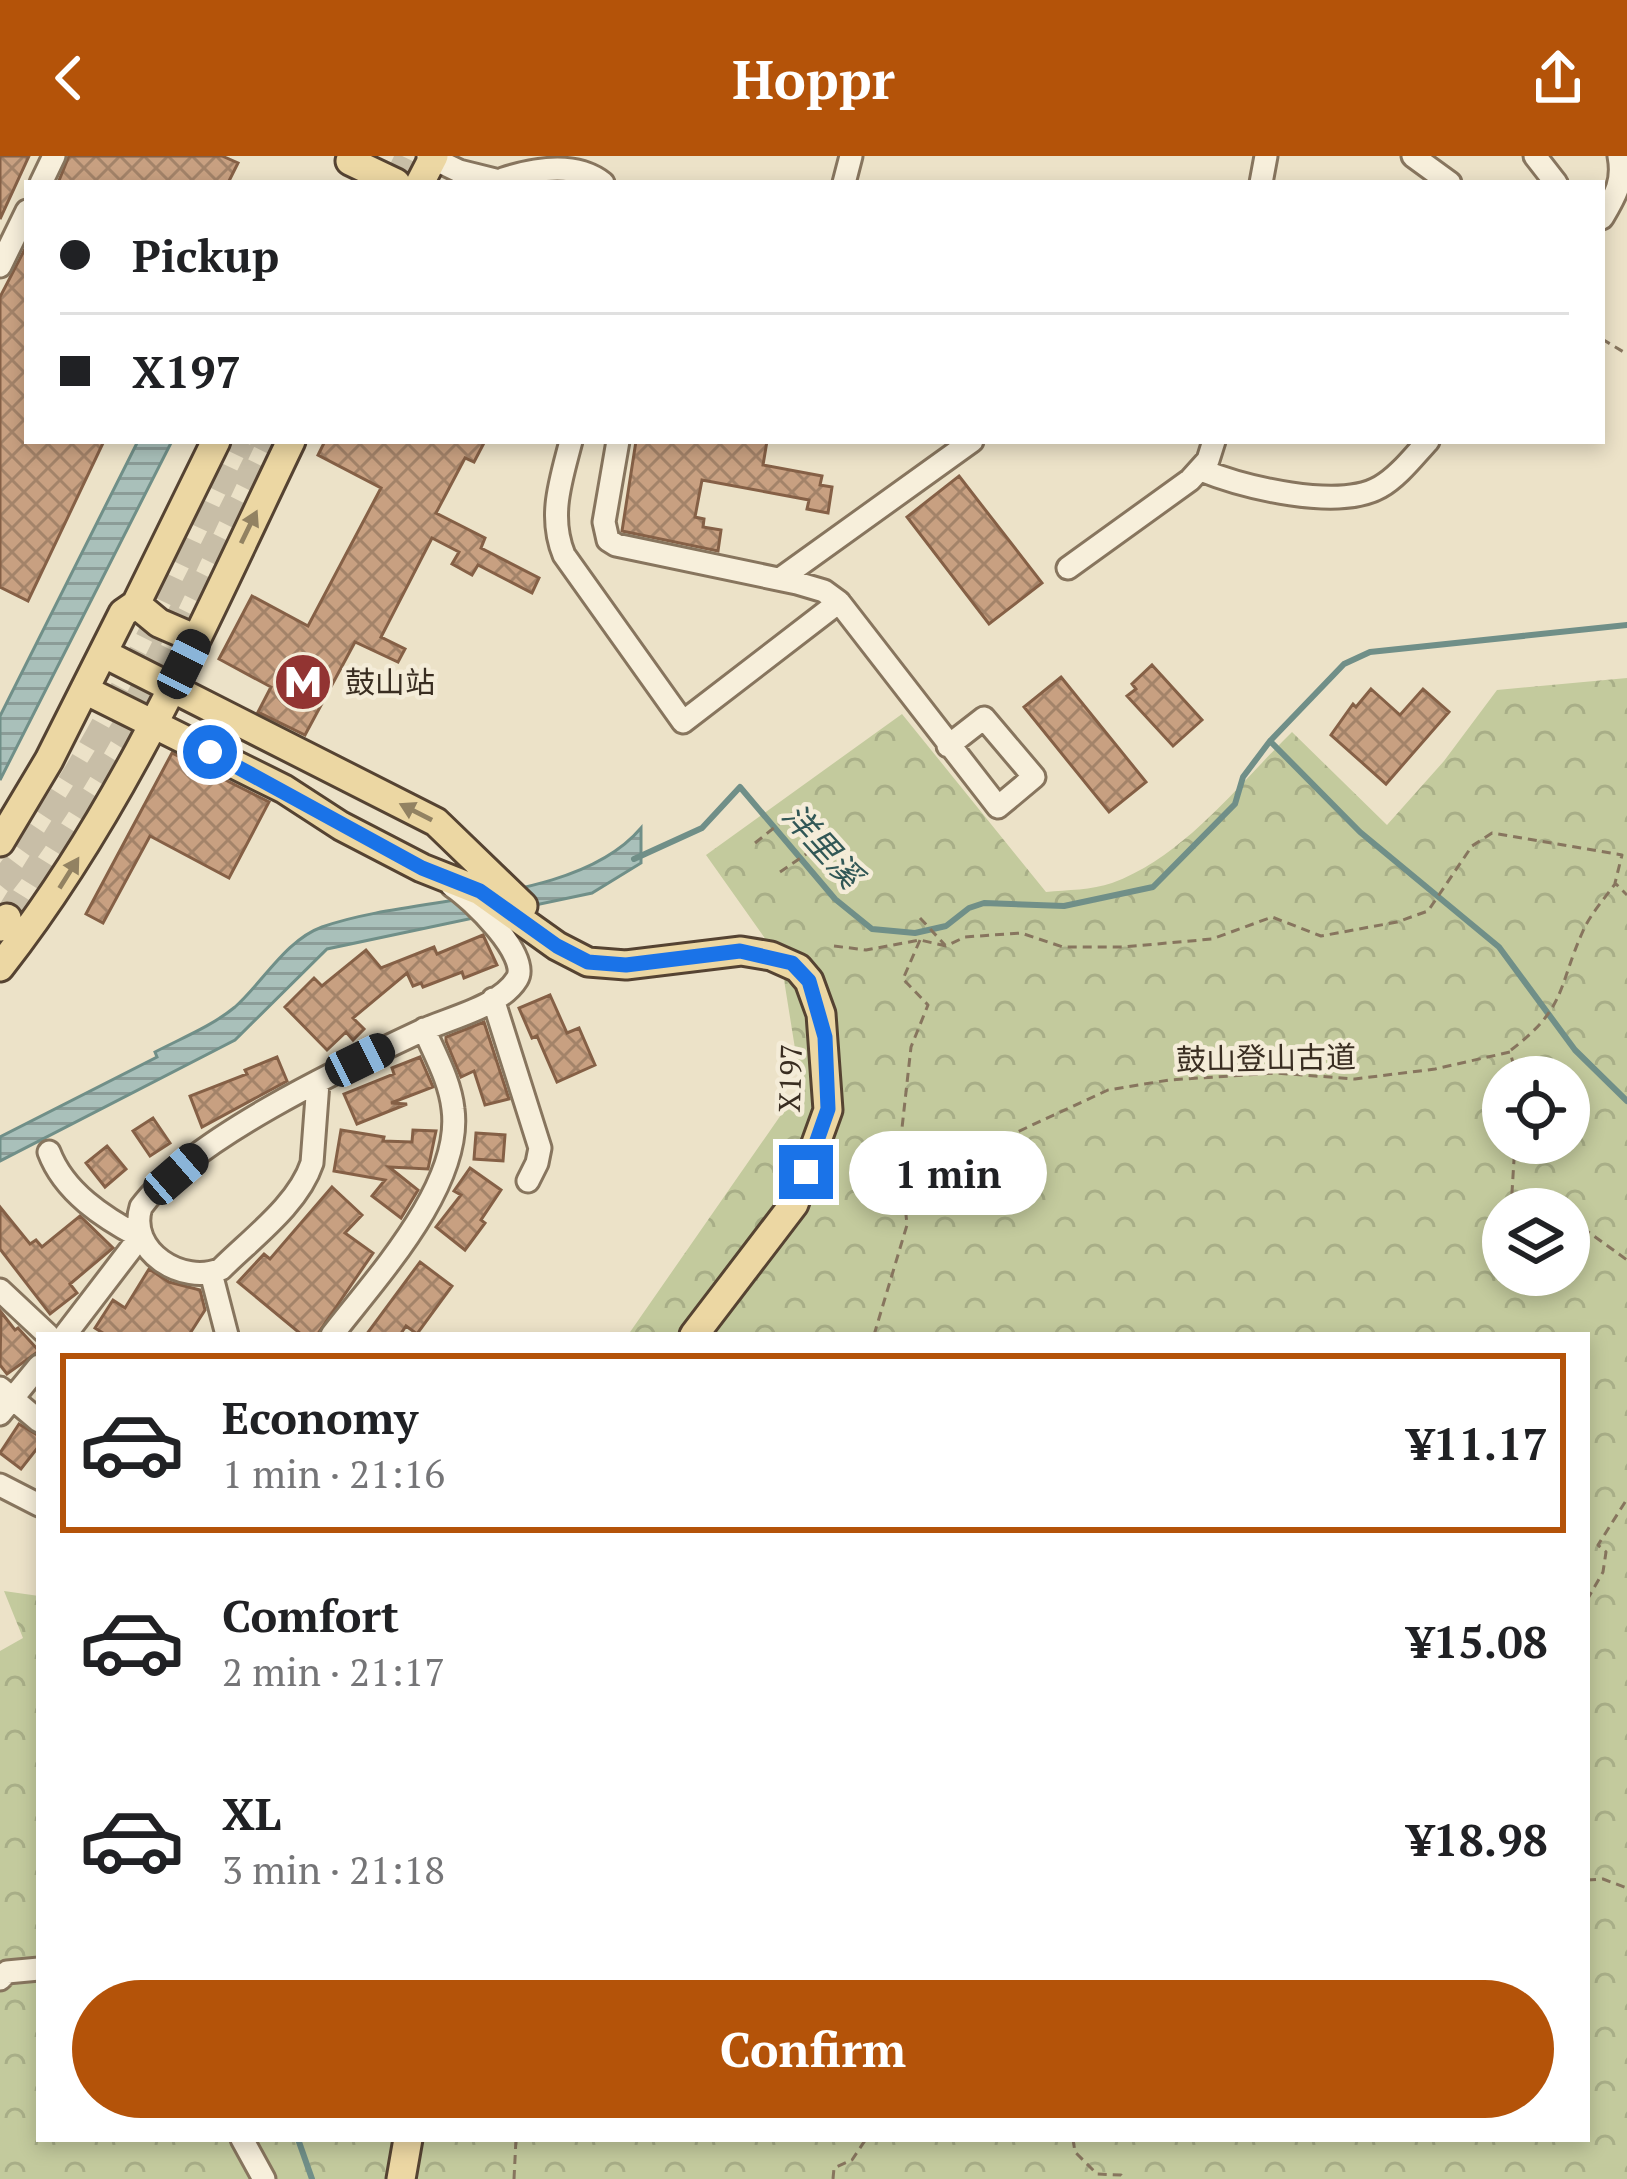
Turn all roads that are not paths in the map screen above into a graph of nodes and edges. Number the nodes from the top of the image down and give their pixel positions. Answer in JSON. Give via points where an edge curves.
{"nodes":[{"id":1,"x":1414,"y":156,"type":"edge"},
{"id":2,"x":1535,"y":156,"type":"edge"},
{"id":3,"x":1619,"y":156,"type":"edge"},
{"id":4,"x":429,"y":163,"type":"edge"},
{"id":5,"x":347,"y":167,"type":"edge"},
{"id":6,"x":387,"y":180,"type":"edge"},
{"id":7,"x":500,"y":180,"type":"edge"},
{"id":8,"x":508,"y":180,"type":"edge"},
{"id":9,"x":599,"y":180,"type":"edge"},
{"id":10,"x":1446,"y":180,"type":"edge"},
{"id":11,"x":1554,"y":180,"type":"edge"},
{"id":12,"x":1624,"y":185,"type":"edge"},
{"id":13,"x":1605,"y":209,"type":"edge"},
{"id":14,"x":24,"y":217,"type":"edge"},
{"id":15,"x":0,"y":266,"type":"edge"},
{"id":16,"x":215,"y":444,"type":"edge"},
{"id":17,"x":290,"y":444,"type":"edge"},
{"id":18,"x":570,"y":444,"type":"edge"},
{"id":19,"x":617,"y":444,"type":"edge"},
{"id":20,"x":967,"y":444,"type":"edge"},
{"id":21,"x":1213,"y":444,"type":"edge"},
{"id":22,"x":1426,"y":444,"type":"edge"},
{"id":23,"x":1201,"y":470,"type":"junction"},
{"id":24,"x":1068,"y":568,"type":"dead end"},
{"id":25,"x":780,"y":579,"type":"junction"},
{"id":26,"x":839,"y":602,"type":"junction"},
{"id":27,"x":136,"y":604,"type":"junction"},
{"id":28,"x":196,"y":639,"type":"junction"},
{"id":29,"x":103,"y":653,"type":"junction"},
{"id":30,"x":172,"y":688,"type":"junction"},
{"id":31,"x":85,"y":690,"type":"junction"},
{"id":32,"x":153,"y":724,"type":"junction"},
{"id":33,"x":948,"y":746,"type":"dead end"},
{"id":34,"x":0,"y":842,"type":"edge"},
{"id":35,"x":483,"y":890,"type":"junction"},
{"id":36,"x":0,"y":967,"type":"edge"},
{"id":37,"x":493,"y":999,"type":"junction"},
{"id":38,"x":424,"y":1030,"type":"junction"},
{"id":39,"x":319,"y":1084,"type":"junction"},
{"id":40,"x":49,"y":1153,"type":"dead end"},
{"id":41,"x":527,"y":1181,"type":"dead end"},
{"id":42,"x":140,"y":1237,"type":"junction"},
{"id":43,"x":212,"y":1274,"type":"junction"},
{"id":44,"x":0,"y":1290,"type":"edge"},
{"id":45,"x":45,"y":1332,"type":"edge"},
{"id":46,"x":67,"y":1332,"type":"edge"},
{"id":47,"x":226,"y":1332,"type":"edge"},
{"id":48,"x":334,"y":1332,"type":"edge"},
{"id":49,"x":696,"y":1332,"type":"edge"},
{"id":50,"x":36,"y":1369,"type":"edge"},
{"id":51,"x":4,"y":1400,"type":"edge"},
{"id":52,"x":36,"y":1419,"type":"edge"},
{"id":53,"x":0,"y":1485,"type":"edge"},
{"id":54,"x":36,"y":1503,"type":"edge"},
{"id":55,"x":36,"y":1970,"type":"edge"},
{"id":56,"x":0,"y":1979,"type":"edge"},
{"id":57,"x":244,"y":2142,"type":"edge"},
{"id":58,"x":407,"y":2142,"type":"edge"},
{"id":59,"x":264,"y":2179,"type":"edge"},
{"id":60,"x":401,"y":2179,"type":"edge"}],
"edges":[{"from":1,"to":10,"type":"street"},
{"from":2,"to":11,"type":"street"},
{"from":3,"to":12,"type":"street"},
{"from":4,"to":7,"type":"street"},
{"from":5,"to":6,"type":"main road"},
{"from":8,"to":9,"type":"street","via":[[540,167]]},
{"from":12,"to":13,"type":"street"},
{"from":14,"to":15,"type":"street"},
{"from":16,"to":27,"type":"main road"},
{"from":28,"to":17,"type":"main road","one_way":true},
{"from":18,"to":26,"type":"street","via":[[556,536],[682,722]]},
{"from":19,"to":25,"type":"street","via":[[608,540]]},
{"from":20,"to":25,"type":"street"},
{"from":21,"to":23,"type":"street"},
{"from":22,"to":23,"type":"street","via":[[1378,489],[1355,495],[1271,493]]},
{"from":23,"to":24,"type":"street"},
{"from":25,"to":26,"type":"street"},
{"from":26,"to":33,"type":"street"},
{"from":27,"to":28,"type":"main road"},
{"from":27,"to":29,"type":"main road"},
{"from":28,"to":30,"type":"main road"},
{"from":29,"to":30,"type":"main road"},
{"from":29,"to":31,"type":"main road"},
{"from":30,"to":32,"type":"main road"},
{"from":35,"to":30,"type":"main road","one_way":true,"via":[[436,822]]},
{"from":31,"to":32,"type":"main road"},
{"from":31,"to":34,"type":"main road"},
{"from":32,"to":35,"type":"main road","via":[[422,868]]},
{"from":36,"to":32,"type":"main road","one_way":true,"via":[[61,886]]},
{"from":35,"to":37,"type":"street","via":[[493,926],[520,969]]},
{"from":35,"to":49,"type":"main road","name":"X197","number":"X197","via":[[588,962],[755,952],[792,963],[816,998],[828,1109],[801,1185]]},
{"from":37,"to":38,"type":"street"},
{"from":37,"to":41,"type":"street","via":[[539,1148]]},
{"from":38,"to":39,"type":"street"},
{"from":38,"to":48,"type":"street","via":[[453,1105],[451,1148],[431,1197]]},
{"from":39,"to":42,"type":"street","via":[[205,1149],[147,1198]]},
{"from":39,"to":43,"type":"street","via":[[308,1175]]},
{"from":40,"to":42,"type":"street","via":[[69,1185]]},
{"from":42,"to":43,"type":"street","via":[[162,1262]]},
{"from":42,"to":46,"type":"street"},
{"from":43,"to":47,"type":"street"},
{"from":44,"to":45,"type":"street"},
{"from":50,"to":51,"type":"street"},
{"from":51,"to":52,"type":"street"},
{"from":53,"to":54,"type":"street"},
{"from":55,"to":56,"type":"street"},
{"from":57,"to":59,"type":"street"},
{"from":58,"to":60,"type":"main road"}]}
